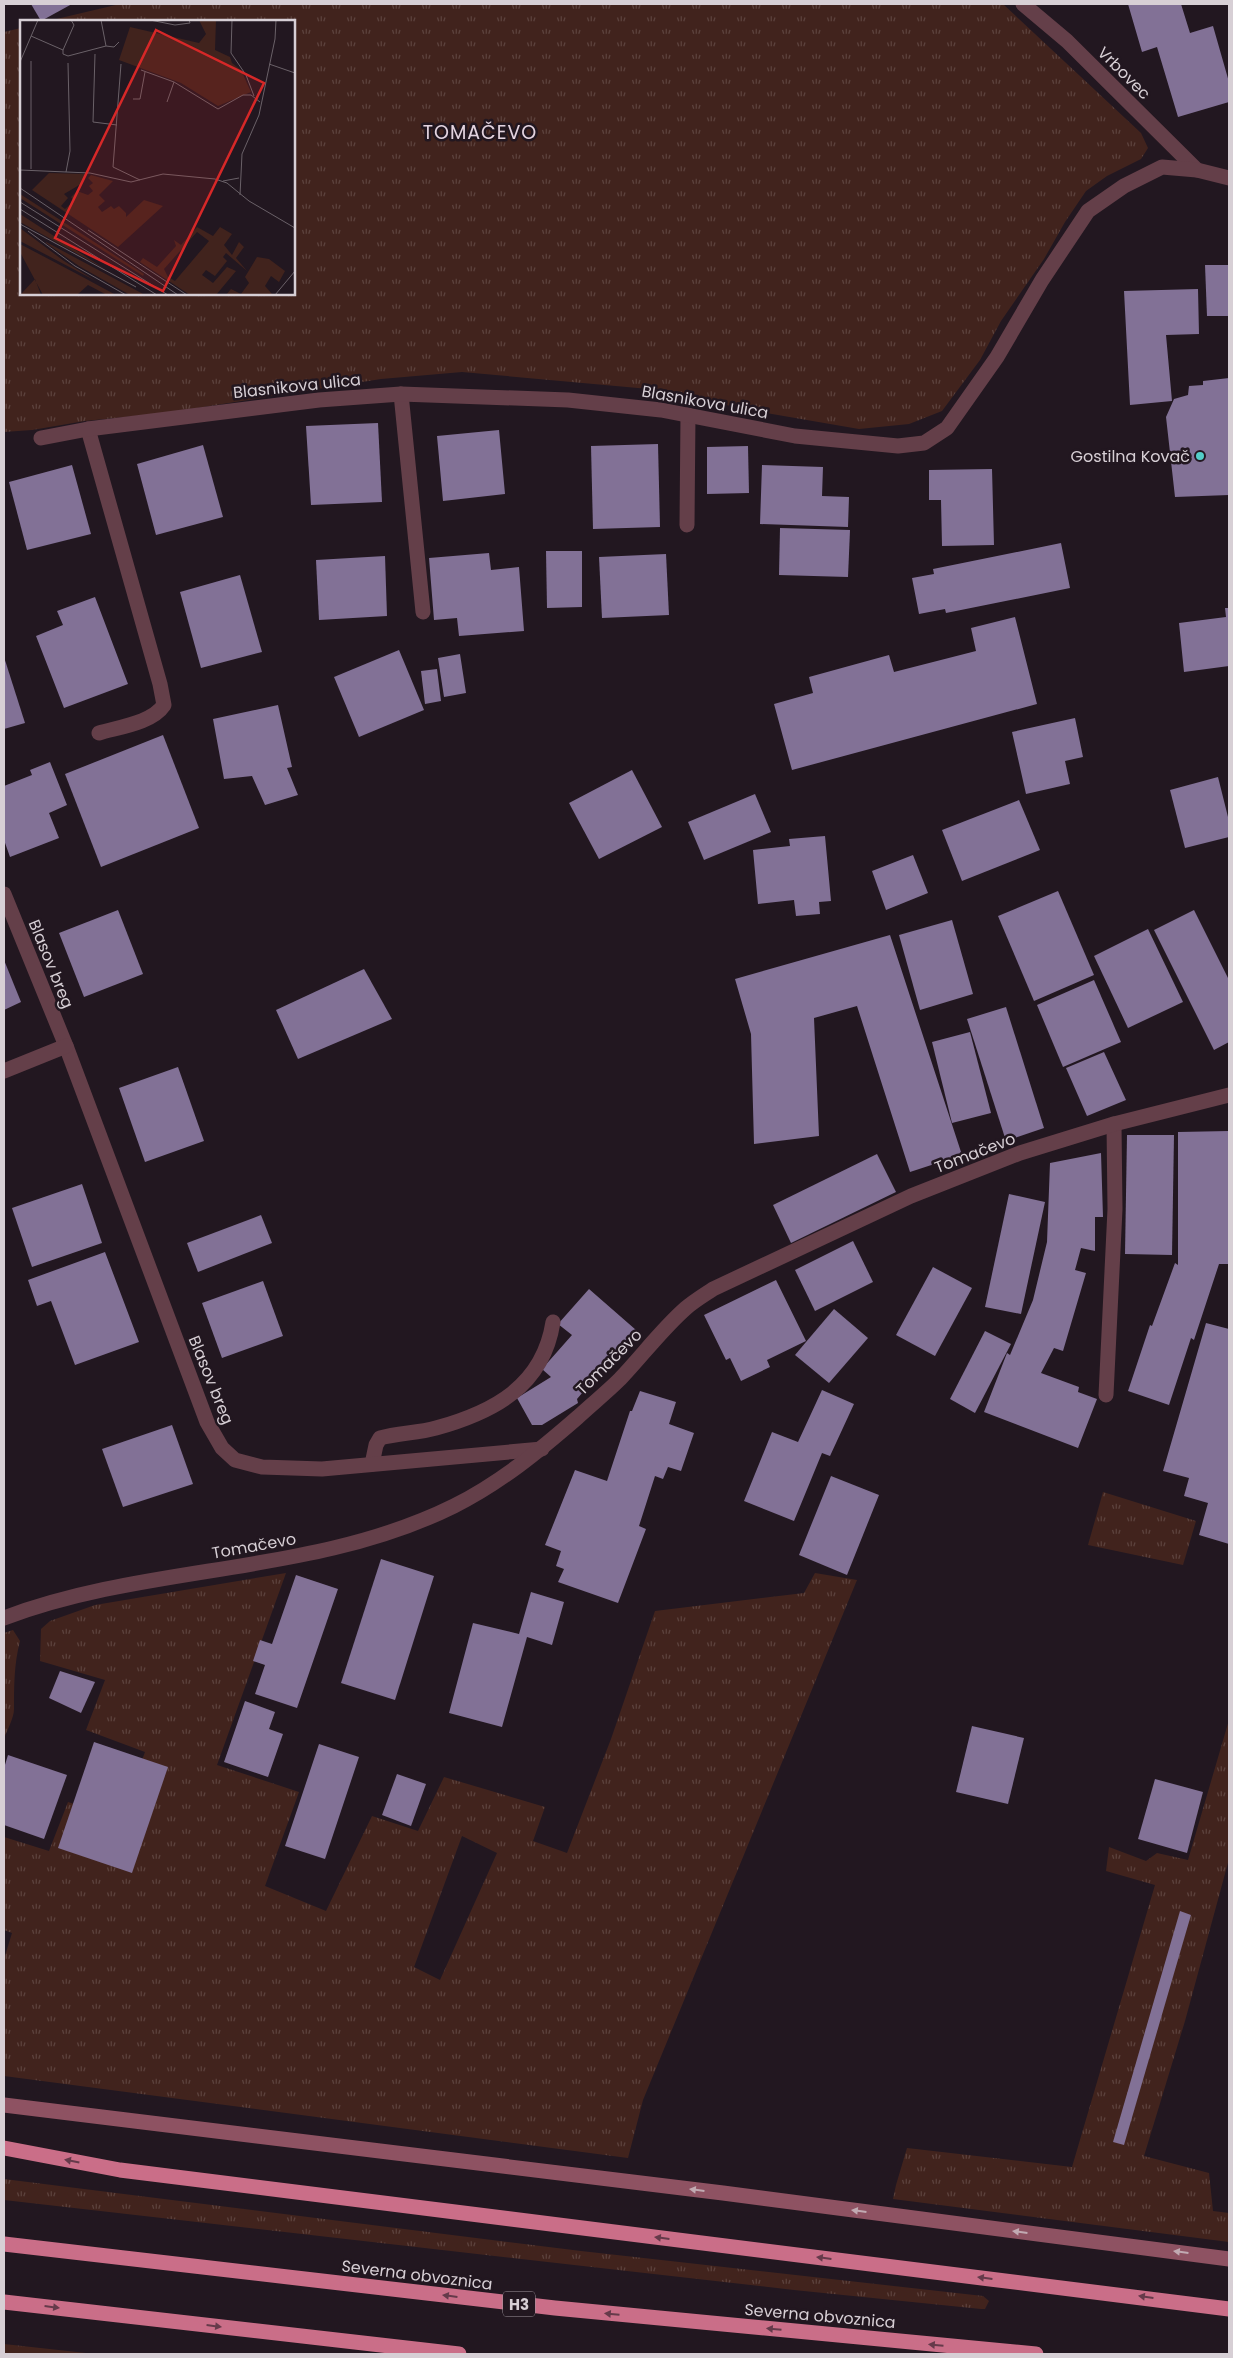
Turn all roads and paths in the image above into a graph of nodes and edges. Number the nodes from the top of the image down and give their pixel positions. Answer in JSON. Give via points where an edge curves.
{"nodes":[{"id":1,"x":1023,"y":4,"type":"edge"},
{"id":2,"x":1197,"y":170,"type":"junction"},
{"id":3,"x":1229,"y":178,"type":"edge"},
{"id":4,"x":401,"y":394,"type":"junction"},
{"id":5,"x":688,"y":415,"type":"junction"},
{"id":6,"x":88,"y":429,"type":"junction"},
{"id":7,"x":41,"y":438,"type":"dead end"},
{"id":8,"x":687,"y":525,"type":"dead end"},
{"id":9,"x":422,"y":612,"type":"dead end"},
{"id":10,"x":99,"y":733,"type":"dead end"},
{"id":11,"x":4,"y":894,"type":"edge"},
{"id":12,"x":66,"y":1046,"type":"junction"},
{"id":13,"x":4,"y":1070,"type":"edge"},
{"id":14,"x":1229,"y":1095,"type":"edge"},
{"id":15,"x":1114,"y":1124,"type":"junction"},
{"id":16,"x":553,"y":1322,"type":"dead end"},
{"id":17,"x":1106,"y":1395,"type":"dead end"},
{"id":18,"x":542,"y":1449,"type":"junction"},
{"id":19,"x":372,"y":1464,"type":"junction"},
{"id":20,"x":4,"y":1618,"type":"edge"},
{"id":21,"x":4,"y":2105,"type":"edge"},
{"id":22,"x":4,"y":2148,"type":"edge"},
{"id":23,"x":4,"y":2244,"type":"edge"},
{"id":24,"x":1229,"y":2259,"type":"edge"},
{"id":25,"x":4,"y":2302,"type":"edge"},
{"id":26,"x":1229,"y":2308,"type":"edge"},
{"id":27,"x":459,"y":2354,"type":"edge"},
{"id":28,"x":1036,"y":2354,"type":"edge"}],
"edges":[{"from":1,"to":2,"type":"street","name":"Vrbovec","via":[[1067,41]]},
{"from":2,"to":3,"type":"street","name":"Blasnikova ulica"},
{"from":2,"to":5,"type":"street","name":"Blasnikova ulica","via":[[1162,166],[1124,186],[1088,211],[1042,280],[997,358],[946,428],[924,443],[898,446],[795,436]]},
{"from":4,"to":5,"type":"street","name":"Blasnikova ulica","via":[[568,400]]},
{"from":4,"to":6,"type":"street","name":"Blasnikova ulica","via":[[319,400]]},
{"from":4,"to":9,"type":"street"},
{"from":5,"to":8,"type":"street"},
{"from":6,"to":7,"type":"street","name":"Blasnikova ulica"},
{"from":6,"to":10,"type":"street","via":[[164,705],[159,712],[146,718]]},
{"from":11,"to":12,"type":"street","name":"Blasov breg"},
{"from":12,"to":13,"type":"street"},
{"from":12,"to":19,"type":"street","name":"Blasov breg","via":[[207,1422],[222,1448],[235,1460],[262,1467],[322,1469]]},
{"from":14,"to":15,"type":"street","name":"Tomačevo"},
{"from":15,"to":17,"type":"street","via":[[1115,1210]]},
{"from":15,"to":18,"type":"street","name":"Tomačevo","via":[[1020,1153],[911,1196],[712,1289],[686,1308],[618,1381]]},
{"from":16,"to":19,"type":"street","via":[[550,1343],[519,1390],[498,1404],[436,1428],[380,1438]]},
{"from":18,"to":19,"type":"street","name":"Blasov breg"},
{"from":18,"to":20,"type":"street","name":"Tomačevo","via":[[497,1482],[453,1507],[407,1527],[360,1542],[315,1553],[83,1594]]},
{"from":24,"to":21,"type":"street","one_way":true},
{"from":26,"to":22,"type":"highway","one_way":true,"via":[[120,2170]]},
{"from":28,"to":23,"type":"highway","name":"Severna obvoznica","number":"H3","one_way":true,"via":[[555,2308]]},
{"from":25,"to":27,"type":"highway","one_way":true}]}
